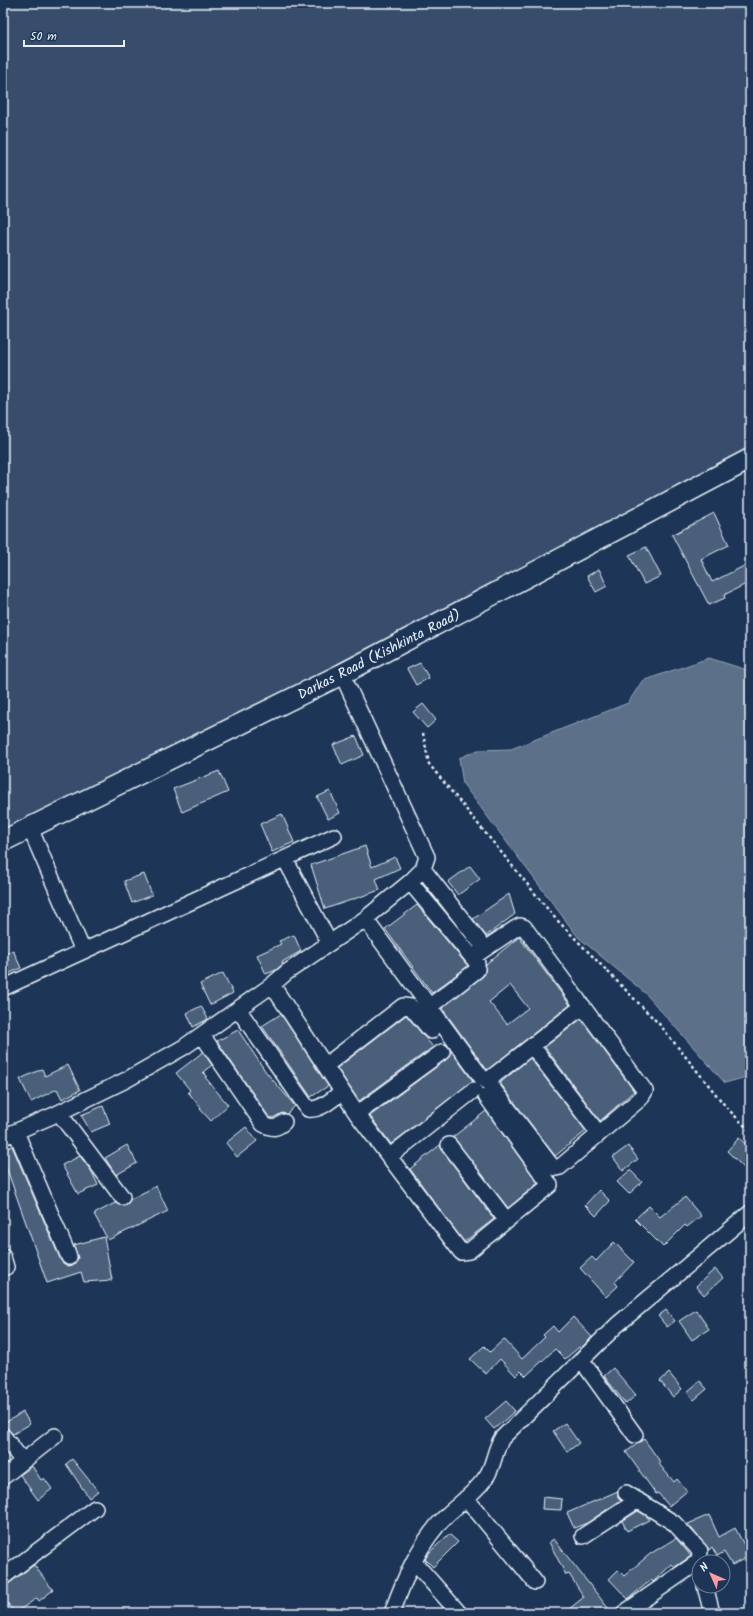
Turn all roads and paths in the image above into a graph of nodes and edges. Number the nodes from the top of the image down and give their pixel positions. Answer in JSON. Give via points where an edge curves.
{"nodes":[{"id":1,"x":750,"y":459,"type":"edge"},
{"id":2,"x":342,"y":674,"type":"junction"},
{"id":3,"x":423,"y":733,"type":"dead end"},
{"id":4,"x":30,"y":828,"type":"junction"},
{"id":5,"x":334,"y":836,"type":"dead end"},
{"id":6,"x":3,"y":841,"type":"edge"},
{"id":7,"x":285,"y":859,"type":"junction"},
{"id":8,"x":423,"y":869,"type":"junction"},
{"id":9,"x":410,"y":882,"type":"junction"},
{"id":10,"x":365,"y":919,"type":"junction"},
{"id":11,"x":479,"y":941,"type":"dead end"},
{"id":12,"x":329,"y":942,"type":"junction"},
{"id":13,"x":83,"y":951,"type":"junction"},
{"id":14,"x":473,"y":957,"type":"junction"},
{"id":15,"x":272,"y":985,"type":"junction"},
{"id":16,"x":3,"y":988,"type":"edge"},
{"id":17,"x":583,"y":1006,"type":"junction"},
{"id":18,"x":429,"y":1007,"type":"junction"},
{"id":19,"x":238,"y":1009,"type":"junction"},
{"id":20,"x":431,"y":1031,"type":"dead end"},
{"id":21,"x":202,"y":1035,"type":"junction"},
{"id":22,"x":533,"y":1047,"type":"junction"},
{"id":23,"x":442,"y":1052,"type":"dead end"},
{"id":24,"x":325,"y":1066,"type":"junction"},
{"id":25,"x":487,"y":1081,"type":"junction"},
{"id":26,"x":342,"y":1092,"type":"junction"},
{"id":27,"x":59,"y":1113,"type":"junction"},
{"id":28,"x":357,"y":1114,"type":"junction"},
{"id":29,"x":284,"y":1122,"type":"dead end"},
{"id":30,"x":750,"y":1131,"type":"edge"},
{"id":31,"x":10,"y":1134,"type":"edge"},
{"id":32,"x":599,"y":1134,"type":"junction"},
{"id":33,"x":449,"y":1145,"type":"dead end"},
{"id":34,"x":390,"y":1157,"type":"junction"},
{"id":35,"x":122,"y":1196,"type":"dead end"},
{"id":36,"x":750,"y":1213,"type":"edge"},
{"id":37,"x":507,"y":1221,"type":"junction"},
{"id":38,"x":69,"y":1257,"type":"dead end"},
{"id":39,"x":582,"y":1361,"type":"junction"},
{"id":40,"x":635,"y":1435,"type":"dead end"},
{"id":41,"x":3,"y":1436,"type":"edge"},
{"id":42,"x":55,"y":1436,"type":"dead end"},
{"id":43,"x":22,"y":1460,"type":"junction"},
{"id":44,"x":3,"y":1477,"type":"edge"},
{"id":45,"x":466,"y":1498,"type":"junction"},
{"id":46,"x":95,"y":1508,"type":"dead end"},
{"id":47,"x":583,"y":1536,"type":"dead end"},
{"id":48,"x":700,"y":1554,"type":"edge"},
{"id":49,"x":414,"y":1562,"type":"junction"},
{"id":50,"x":691,"y":1569,"type":"edge"},
{"id":51,"x":3,"y":1577,"type":"edge"},
{"id":52,"x":535,"y":1582,"type":"dead end"},
{"id":53,"x":707,"y":1594,"type":"edge"},
{"id":54,"x":392,"y":1613,"type":"edge"},
{"id":55,"x":459,"y":1613,"type":"edge"},
{"id":56,"x":624,"y":1613,"type":"edge"},
{"id":57,"x":712,"y":1613,"type":"edge"}],
"edges":[{"from":1,"to":2,"type":"main road","name":"Darkas Road (Kishkinta Road)"},
{"from":2,"to":4,"type":"main road","name":"Darkas Road (Kishkinta Road)"},
{"from":2,"to":8,"type":"street","via":[[427,857]]},
{"from":3,"to":30,"type":"path","via":[[429,764],[550,912],[660,1025],[727,1108]]},
{"from":4,"to":6,"type":"main road","name":"Darkas Road (Kishkinta Road)"},
{"from":4,"to":13,"type":"street"},
{"from":5,"to":7,"type":"street"},
{"from":7,"to":12,"type":"street"},
{"from":7,"to":13,"type":"street"},
{"from":8,"to":9,"type":"street"},
{"from":8,"to":11,"type":"street"},
{"from":9,"to":10,"type":"street"},
{"from":9,"to":14,"type":"street"},
{"from":10,"to":12,"type":"street"},
{"from":10,"to":18,"type":"street"},
{"from":12,"to":15,"type":"street"},
{"from":13,"to":16,"type":"street"},
{"from":14,"to":17,"type":"street","via":[[516,928],[524,927]]},
{"from":14,"to":18,"type":"street","via":[[477,963],[476,970]]},
{"from":15,"to":19,"type":"street"},
{"from":15,"to":24,"type":"street"},
{"from":17,"to":22,"type":"street"},
{"from":17,"to":32,"type":"street","via":[[645,1090],[640,1099]]},
{"from":18,"to":25,"type":"street","via":[[482,1078]]},
{"from":19,"to":21,"type":"street"},
{"from":19,"to":26,"type":"street","via":[[308,1109],[321,1107]]},
{"from":20,"to":24,"type":"street","via":[[411,1007],[403,1006]]},
{"from":21,"to":27,"type":"street","via":[[126,1080]]},
{"from":21,"to":29,"type":"street","via":[[263,1124],[277,1128]]},
{"from":22,"to":25,"type":"street"},
{"from":22,"to":32,"type":"street"},
{"from":23,"to":28,"type":"street"},
{"from":24,"to":26,"type":"street"},
{"from":25,"to":32,"type":"street","via":[[551,1165],[556,1168]]},
{"from":26,"to":28,"type":"street"},
{"from":27,"to":31,"type":"street"},
{"from":27,"to":35,"type":"street"},
{"from":28,"to":34,"type":"street"},
{"from":31,"to":38,"type":"street"},
{"from":33,"to":37,"type":"street"},
{"from":34,"to":37,"type":"street","via":[[461,1252],[469,1251]]},
{"from":34,"to":37,"type":"street","via":[[480,1093],[550,1183],[549,1188]]},
{"from":36,"to":39,"type":"street","via":[[617,1325]]},
{"from":39,"to":40,"type":"street"},
{"from":39,"to":45,"type":"street","via":[[502,1438],[495,1448],[492,1467],[486,1477]]},
{"from":41,"to":43,"type":"street"},
{"from":42,"to":43,"type":"street"},
{"from":43,"to":44,"type":"street"},
{"from":45,"to":49,"type":"street","via":[[435,1529]]},
{"from":45,"to":52,"type":"street"},
{"from":46,"to":51,"type":"street"},
{"from":47,"to":48,"type":"street","via":[[632,1497],[674,1523],[700,1551]]},
{"from":49,"to":54,"type":"street","via":[[401,1587]]},
{"from":49,"to":55,"type":"street"},
{"from":50,"to":56,"type":"street"},
{"from":53,"to":57,"type":"street"}]}
